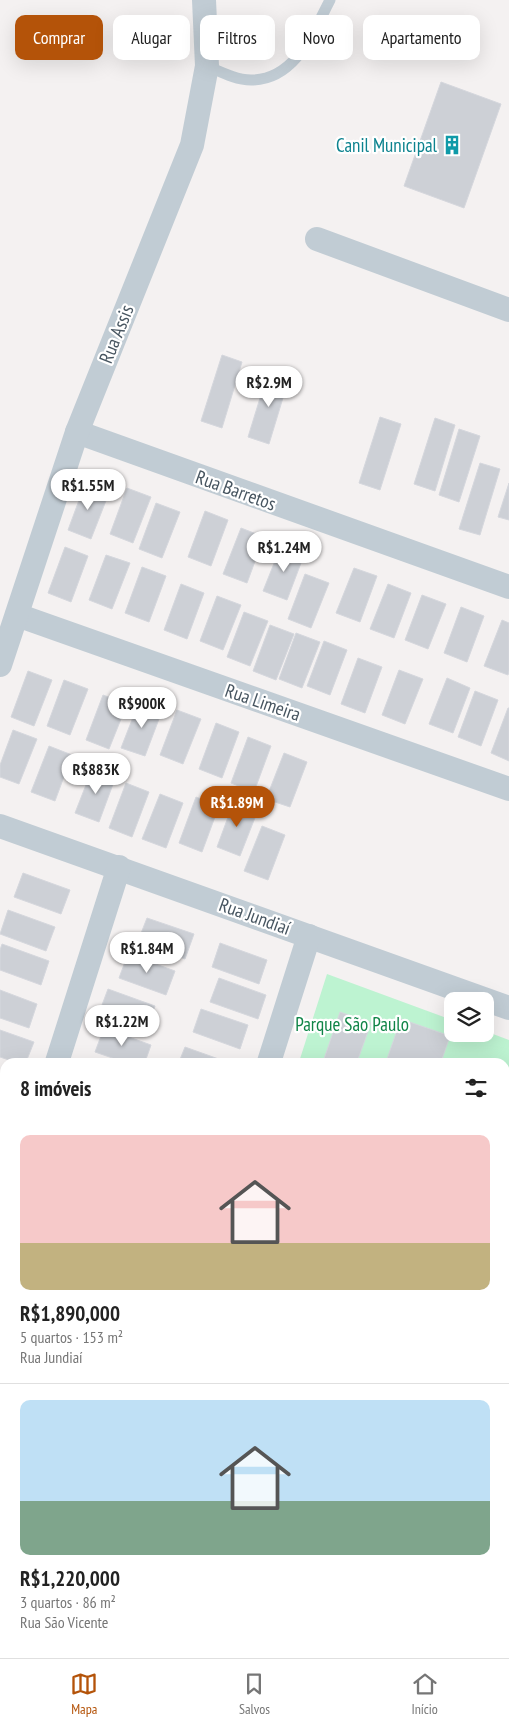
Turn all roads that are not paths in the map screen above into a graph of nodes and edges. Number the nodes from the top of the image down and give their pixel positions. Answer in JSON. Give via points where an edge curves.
{"nodes":[{"id":1,"x":204,"y":0,"type":"edge"},
{"id":2,"x":330,"y":0,"type":"edge"},
{"id":3,"x":208,"y":66,"type":"junction"},
{"id":4,"x":317,"y":239,"type":"dead end"},
{"id":5,"x":509,"y":310,"type":"edge"},
{"id":6,"x":77,"y":432,"type":"junction"},
{"id":7,"x":509,"y":588,"type":"edge"},
{"id":8,"x":17,"y":615,"type":"junction"},
{"id":9,"x":0,"y":665,"type":"edge"},
{"id":10,"x":509,"y":789,"type":"edge"},
{"id":11,"x":0,"y":826,"type":"edge"},
{"id":12,"x":119,"y":867,"type":"junction"},
{"id":13,"x":309,"y":936,"type":"junction"},
{"id":14,"x":509,"y":1008,"type":"edge"},
{"id":15,"x":57,"y":1058,"type":"edge"},
{"id":16,"x":271,"y":1058,"type":"edge"}],
"edges":[{"from":1,"to":3,"type":"street","name":"Rua Assis"},
{"from":2,"to":3,"type":"lane","via":[[308,43],[292,63],[273,77],[250,80],[230,76]]},
{"from":3,"to":6,"type":"street","name":"Rua Assis","via":[[192,145]]},
{"from":4,"to":5,"type":"street"},
{"from":6,"to":7,"type":"street","name":"Rua Barretos"},
{"from":6,"to":8,"type":"street","name":"Rua Assis"},
{"from":8,"to":9,"type":"street","name":"Rua Assis"},
{"from":8,"to":10,"type":"street","name":"Rua Limeira"},
{"from":11,"to":12,"type":"street","name":"Rua Jundiaí"},
{"from":12,"to":13,"type":"street","name":"Rua Jundiaí"},
{"from":12,"to":15,"type":"street"},
{"from":13,"to":14,"type":"street","name":"Rua Jundiaí"},
{"from":13,"to":16,"type":"street"}]}
